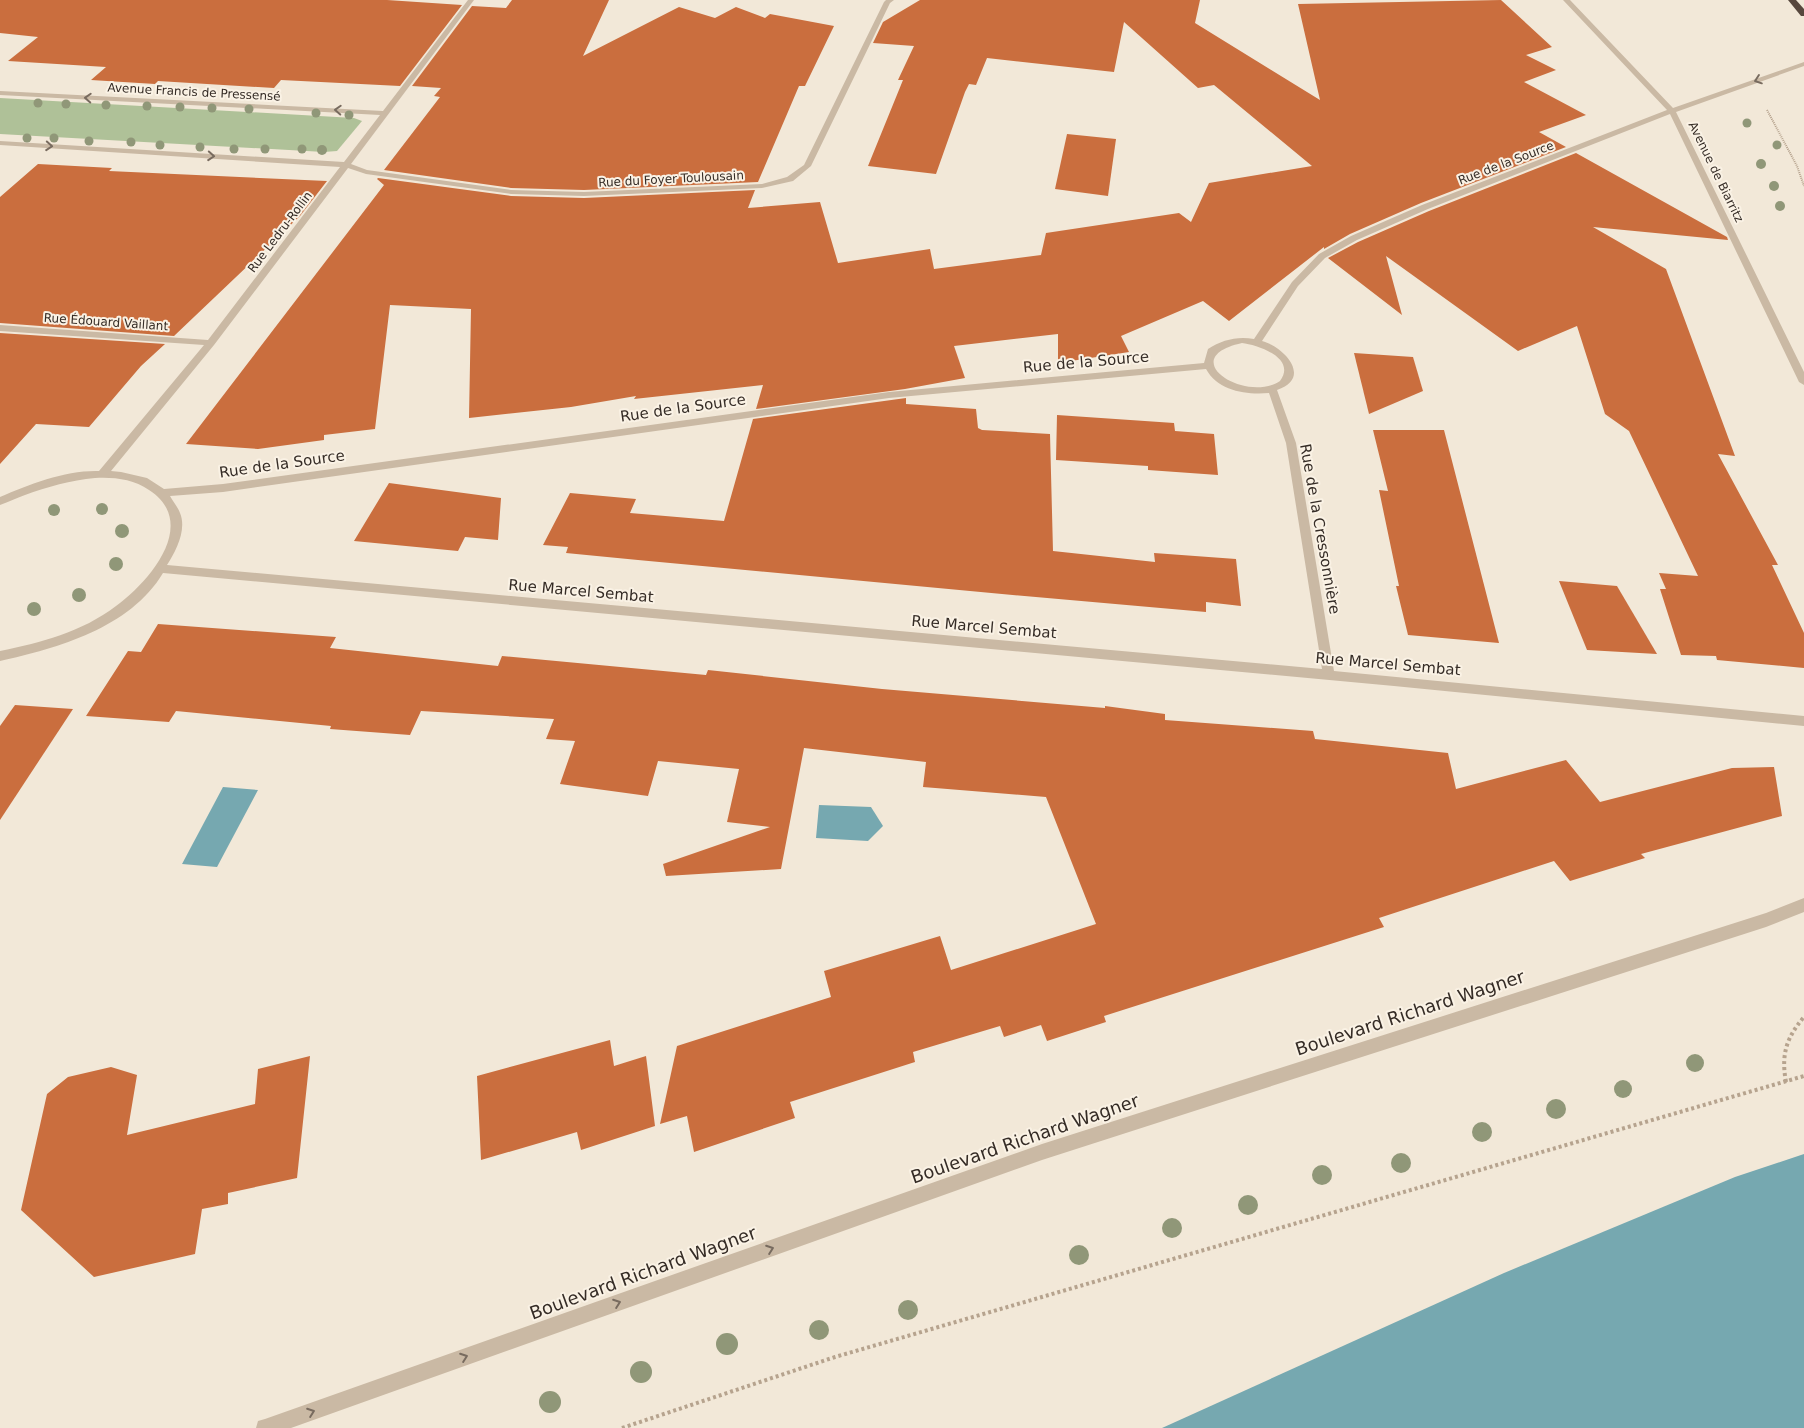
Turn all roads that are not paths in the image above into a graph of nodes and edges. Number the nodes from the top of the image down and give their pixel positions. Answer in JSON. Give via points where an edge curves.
{"nodes":[{"id":1,"x":471,"y":0,"type":"edge"},
{"id":2,"x":1566,"y":0,"type":"edge"},
{"id":3,"x":1792,"y":0,"type":"edge"},
{"id":4,"x":886,"y":1,"type":"edge"},
{"id":5,"x":1804,"y":14,"type":"edge"},
{"id":6,"x":1804,"y":64,"type":"edge"},
{"id":7,"x":0,"y":93,"type":"edge"},
{"id":8,"x":1672,"y":111,"type":"junction"},
{"id":9,"x":386,"y":113,"type":"junction"},
{"id":10,"x":0,"y":143,"type":"edge"},
{"id":11,"x":346,"y":165,"type":"junction"},
{"id":12,"x":0,"y":328,"type":"edge"},
{"id":13,"x":1256,"y":342,"type":"junction"},
{"id":14,"x":211,"y":343,"type":"junction"},
{"id":15,"x":1208,"y":366,"type":"junction"},
{"id":16,"x":1804,"y":382,"type":"edge"},
{"id":17,"x":1272,"y":389,"type":"junction"},
{"id":18,"x":104,"y":474,"type":"junction"},
{"id":19,"x":163,"y":494,"type":"junction"},
{"id":20,"x":0,"y":500,"type":"edge"},
{"id":21,"x":162,"y":569,"type":"junction"},
{"id":22,"x":0,"y":656,"type":"edge"},
{"id":23,"x":1329,"y":675,"type":"junction"},
{"id":24,"x":1804,"y":721,"type":"edge"},
{"id":25,"x":1804,"y":905,"type":"edge"},
{"id":26,"x":265,"y":1428,"type":"edge"}],
"edges":[{"from":1,"to":9,"type":"street","name":"Rue Ledru-Rollin"},
{"from":2,"to":8,"type":"street","name":"Avenue de Biarritz"},
{"from":3,"to":5,"type":"highway"},
{"from":4,"to":11,"type":"street","name":"Rue du Foyer Toulousain","via":[[807,166],[790,179],[762,186],[584,194],[510,192],[366,172]]},
{"from":6,"to":8,"type":"street","name":"Rue de la Source","one_way":true},
{"from":9,"to":7,"type":"street","name":"Avenue Francis de Pressensé","one_way":true},
{"from":8,"to":13,"type":"street","name":"Rue de la Source","via":[[1425,207],[1338,247],[1322,256],[1295,284]]},
{"from":8,"to":16,"type":"street","name":"Avenue de Biarritz"},
{"from":9,"to":11,"type":"street","name":"Rue Ledru-Rollin"},
{"from":10,"to":11,"type":"street","one_way":true},
{"from":11,"to":14,"type":"street","name":"Rue Ledru-Rollin"},
{"from":12,"to":14,"type":"street","name":"Rue Édouard Vaillant"},
{"from":13,"to":15,"type":"street","via":[[1230,341],[1214,348]]},
{"from":13,"to":17,"type":"street","via":[[1272,348],[1288,364],[1288,379]]},
{"from":14,"to":18,"type":"street","name":"Rue Ledru-Rollin"},
{"from":15,"to":17,"type":"street","via":[[1213,375],[1230,386],[1244,391]]},
{"from":15,"to":19,"type":"street","name":"Rue de la Source","via":[[889,395]]},
{"from":17,"to":23,"type":"street","name":"Rue de la Cressonnière","via":[[1291,443]]},
{"from":18,"to":19,"type":"street","via":[[138,479]]},
{"from":18,"to":20,"type":"street","via":[[64,478]]},
{"from":19,"to":21,"type":"street","via":[[176,514],[175,540]]},
{"from":21,"to":22,"type":"street","via":[[140,594],[110,617],[74,636],[35,650]]},
{"from":21,"to":23,"type":"street","name":"Rue Marcel Sembat"},
{"from":23,"to":24,"type":"street","name":"Rue Marcel Sembat"},
{"from":26,"to":25,"type":"street","name":"Boulevard Richard Wagner","one_way":true,"via":[[1042,1152],[1766,920]]}]}
